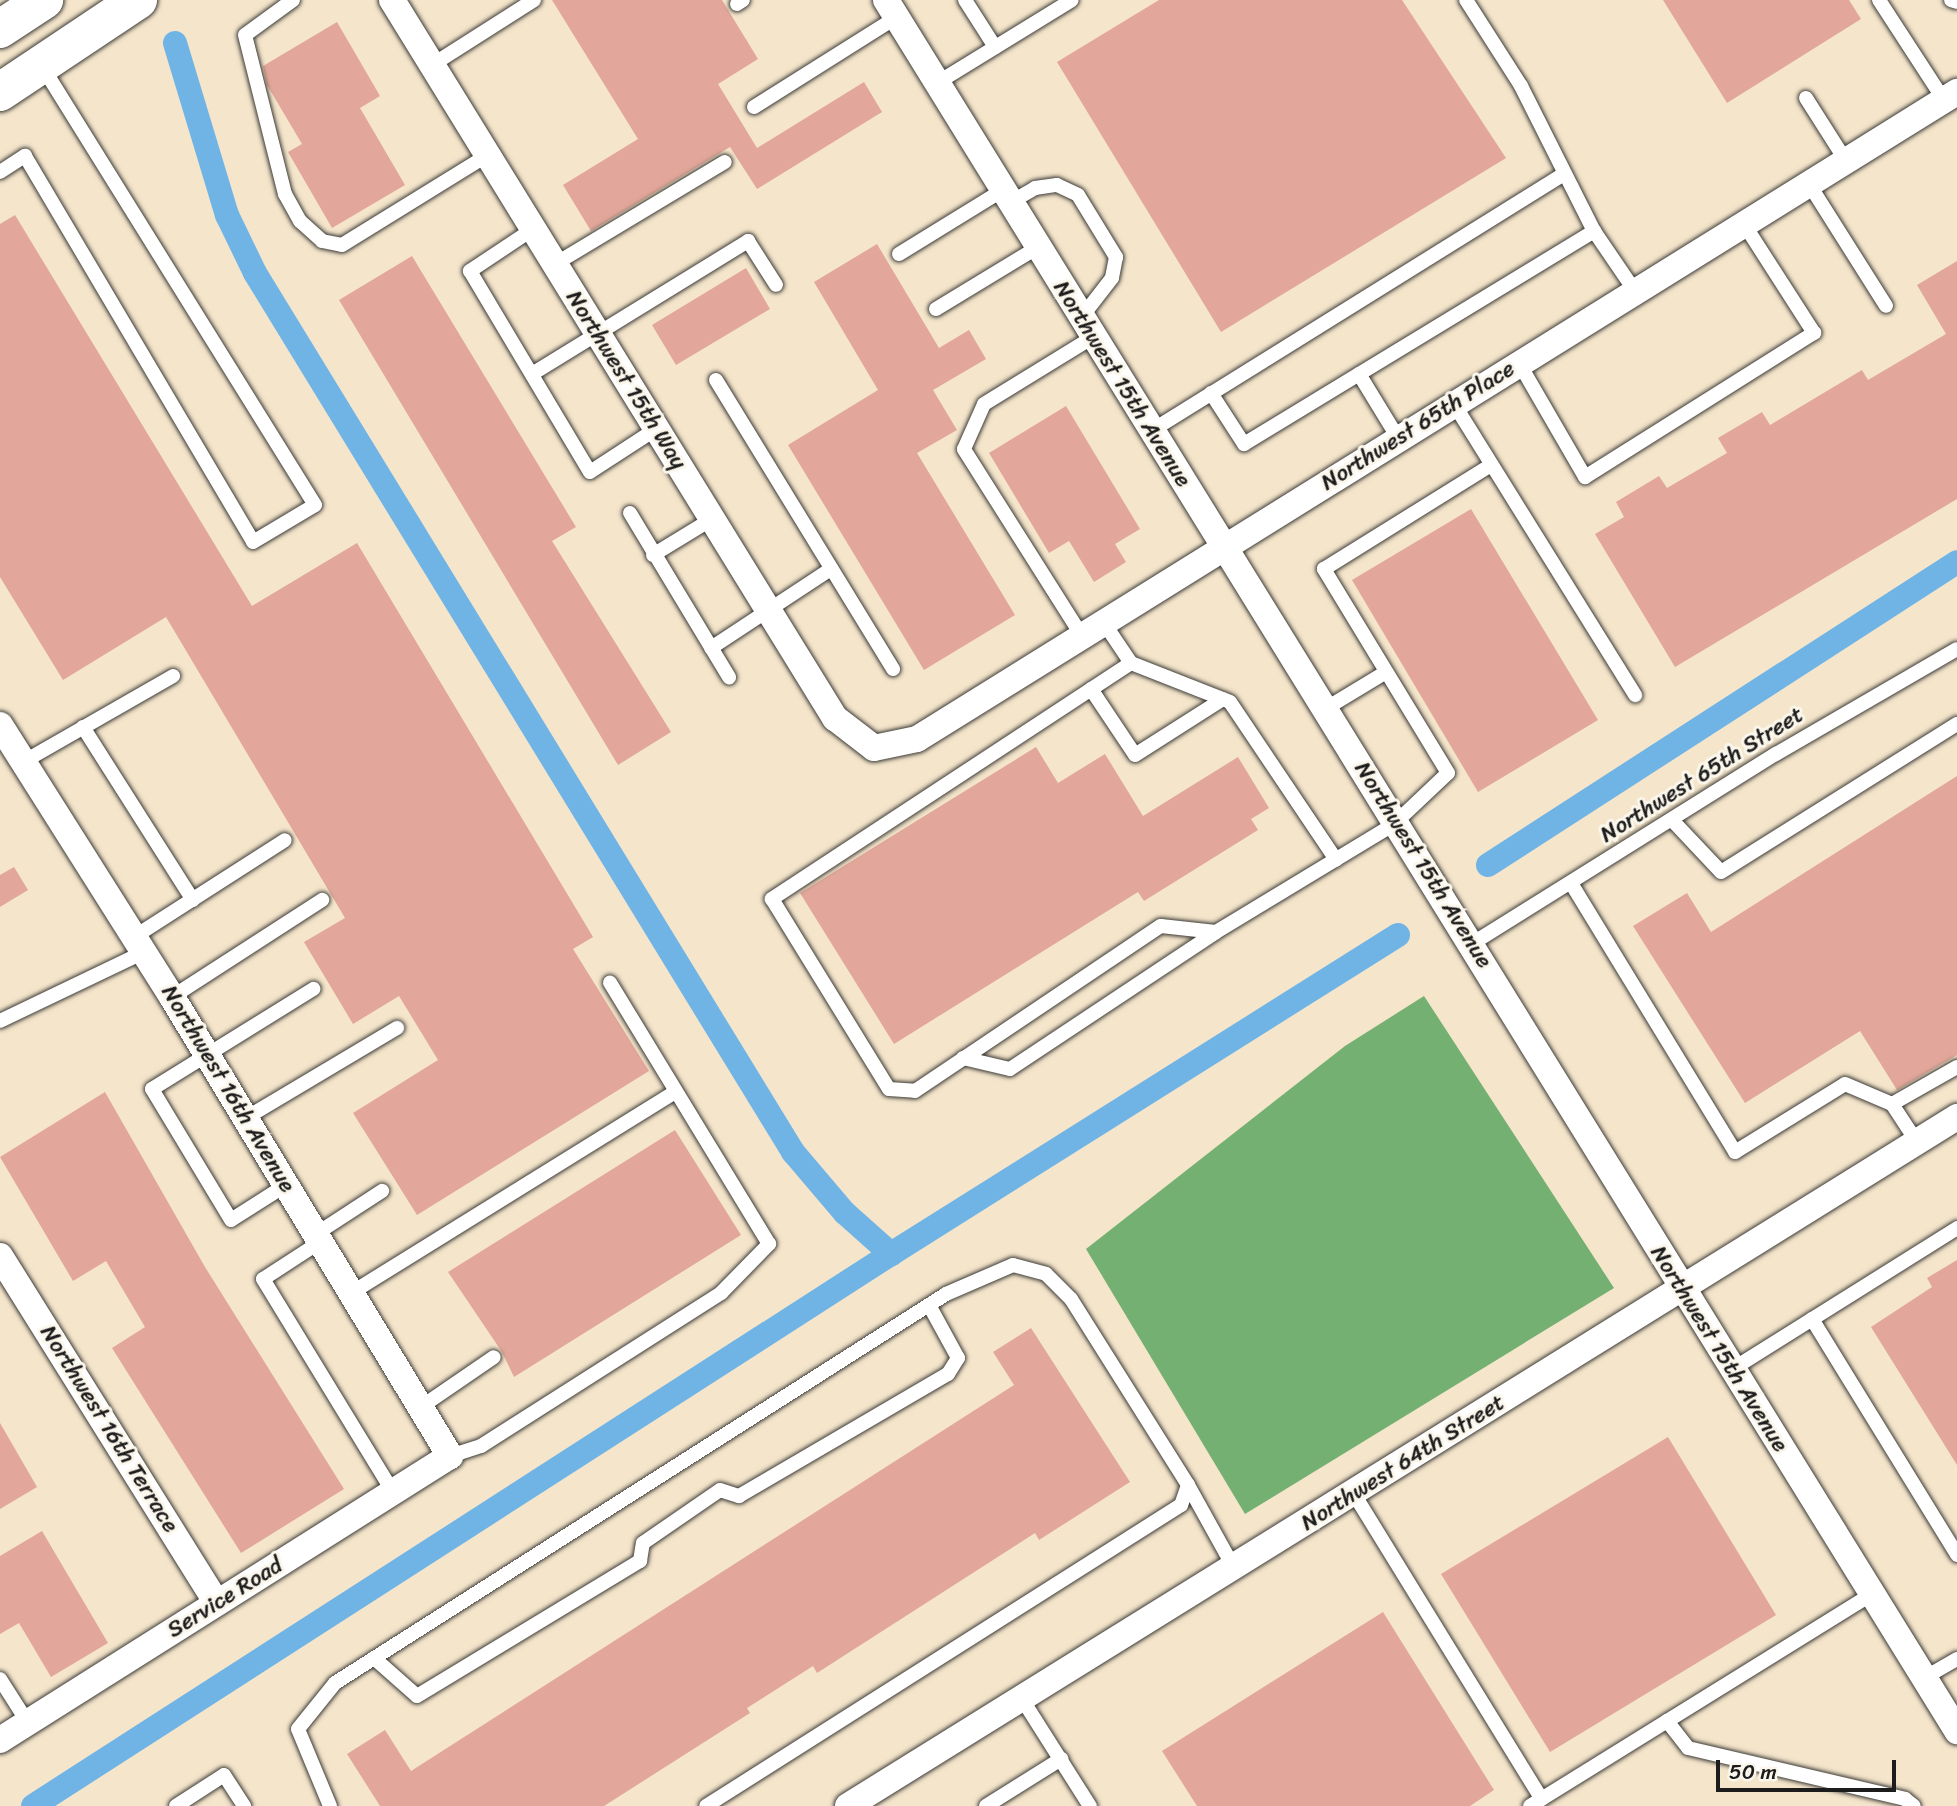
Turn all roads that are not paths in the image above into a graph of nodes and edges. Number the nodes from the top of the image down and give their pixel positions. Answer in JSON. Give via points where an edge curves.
{"nodes":[{"id":1,"x":44,"y":0,"type":"edge"},
{"id":2,"x":138,"y":0,"type":"edge"},
{"id":3,"x":293,"y":0,"type":"edge"},
{"id":4,"x":534,"y":0,"type":"edge"},
{"id":5,"x":965,"y":0,"type":"edge"},
{"id":6,"x":1072,"y":0,"type":"edge"},
{"id":7,"x":1466,"y":0,"type":"edge"},
{"id":8,"x":1879,"y":0,"type":"edge"},
{"id":9,"x":1951,"y":0,"type":"edge"},
{"id":10,"x":396,"y":1,"type":"edge"},
{"id":11,"x":1957,"y":2,"type":"edge"},
{"id":12,"x":1049,"y":6,"type":"edge"},
{"id":13,"x":891,"y":9,"type":"edge"},
{"id":14,"x":0,"y":29,"type":"edge"},
{"id":15,"x":995,"y":47,"type":"junction"},
{"id":16,"x":41,"y":65,"type":"junction"},
{"id":17,"x":432,"y":65,"type":"junction"},
{"id":18,"x":937,"y":83,"type":"junction"},
{"id":19,"x":0,"y":92,"type":"edge"},
{"id":20,"x":1950,"y":96,"type":"edge"},
{"id":21,"x":1806,"y":98,"type":"dead end"},
{"id":22,"x":754,"y":107,"type":"dead end"},
{"id":23,"x":488,"y":155,"type":"junction"},
{"id":24,"x":1846,"y":161,"type":"junction"},
{"id":25,"x":724,"y":162,"type":"dead end"},
{"id":26,"x":0,"y":172,"type":"edge"},
{"id":27,"x":1564,"y":174,"type":"junction"},
{"id":28,"x":1809,"y":184,"type":"junction"},
{"id":29,"x":1007,"y":196,"type":"junction"},
{"id":30,"x":1744,"y":224,"type":"junction"},
{"id":31,"x":533,"y":229,"type":"junction"},
{"id":32,"x":1594,"y":231,"type":"junction"},
{"id":33,"x":1038,"y":247,"type":"junction"},
{"id":34,"x":900,"y":254,"type":"dead end"},
{"id":35,"x":555,"y":264,"type":"junction"},
{"id":36,"x":776,"y":285,"type":"dead end"},
{"id":37,"x":1635,"y":291,"type":"junction"},
{"id":38,"x":1886,"y":306,"type":"dead end"},
{"id":39,"x":936,"y":309,"type":"dead end"},
{"id":40,"x":1087,"y":327,"type":"junction"},
{"id":41,"x":598,"y":334,"type":"junction"},
{"id":42,"x":1519,"y":363,"type":"junction"},
{"id":43,"x":532,"y":374,"type":"junction"},
{"id":44,"x":1359,"y":374,"type":"junction"},
{"id":45,"x":716,"y":380,"type":"dead end"},
{"id":46,"x":1212,"y":393,"type":"junction"},
{"id":47,"x":1454,"y":404,"type":"junction"},
{"id":48,"x":656,"y":429,"type":"junction"},
{"id":49,"x":1151,"y":431,"type":"junction"},
{"id":50,"x":1398,"y":438,"type":"junction"},
{"id":51,"x":1490,"y":465,"type":"junction"},
{"id":52,"x":630,"y":513,"type":"dead end"},
{"id":53,"x":712,"y":519,"type":"junction"},
{"id":54,"x":1223,"y":547,"type":"junction"},
{"id":55,"x":653,"y":555,"type":"junction"},
{"id":56,"x":831,"y":569,"type":"junction"},
{"id":57,"x":769,"y":611,"type":"junction"},
{"id":58,"x":1093,"y":630,"type":"junction"},
{"id":59,"x":711,"y":648,"type":"junction"},
{"id":60,"x":1957,"y":649,"type":"edge"},
{"id":61,"x":1131,"y":663,"type":"junction"},
{"id":62,"x":893,"y":669,"type":"dead end"},
{"id":63,"x":1386,"y":672,"type":"junction"},
{"id":64,"x":173,"y":676,"type":"dead end"},
{"id":65,"x":729,"y":677,"type":"dead end"},
{"id":66,"x":1091,"y":689,"type":"junction"},
{"id":67,"x":1635,"y":695,"type":"dead end"},
{"id":68,"x":1223,"y":699,"type":"junction"},
{"id":69,"x":1325,"y":709,"type":"junction"},
{"id":70,"x":1957,"y":724,"type":"edge"},
{"id":71,"x":0,"y":726,"type":"edge"},
{"id":72,"x":83,"y":727,"type":"junction"},
{"id":73,"x":874,"y":748,"type":"joint"},
{"id":74,"x":13,"y":757,"type":"edge"},
{"id":75,"x":1672,"y":820,"type":"junction"},
{"id":76,"x":1395,"y":824,"type":"junction"},
{"id":77,"x":285,"y":841,"type":"dead end"},
{"id":78,"x":1336,"y":860,"type":"junction"},
{"id":79,"x":1571,"y":883,"type":"junction"},
{"id":80,"x":193,"y":900,"type":"junction"},
{"id":81,"x":322,"y":900,"type":"dead end"},
{"id":82,"x":1216,"y":932,"type":"junction"},
{"id":83,"x":1473,"y":943,"type":"junction"},
{"id":84,"x":139,"y":945,"type":"junction"},
{"id":85,"x":610,"y":982,"type":"dead end"},
{"id":86,"x":313,"y":989,"type":"dead end"},
{"id":87,"x":172,"y":997,"type":"junction"},
{"id":88,"x":0,"y":1021,"type":"edge"},
{"id":89,"x":397,"y":1028,"type":"dead end"},
{"id":90,"x":206,"y":1053,"type":"junction"},
{"id":91,"x":963,"y":1058,"type":"junction"},
{"id":92,"x":1957,"y":1067,"type":"edge"},
{"id":93,"x":676,"y":1092,"type":"junction"},
{"id":94,"x":1892,"y":1104,"type":"junction"},
{"id":95,"x":1957,"y":1117,"type":"edge"},
{"id":96,"x":246,"y":1118,"type":"junction"},
{"id":97,"x":1917,"y":1142,"type":"junction"},
{"id":98,"x":286,"y":1185,"type":"junction"},
{"id":99,"x":382,"y":1191,"type":"dead end"},
{"id":100,"x":1957,"y":1228,"type":"edge"},
{"id":101,"x":318,"y":1238,"type":"junction"},
{"id":102,"x":0,"y":1256,"type":"edge"},
{"id":103,"x":1680,"y":1289,"type":"junction"},
{"id":104,"x":352,"y":1293,"type":"junction"},
{"id":105,"x":929,"y":1305,"type":"junction"},
{"id":106,"x":1812,"y":1319,"type":"junction"},
{"id":107,"x":494,"y":1357,"type":"dead end"},
{"id":108,"x":1731,"y":1370,"type":"junction"},
{"id":109,"x":421,"y":1407,"type":"junction"},
{"id":110,"x":450,"y":1456,"type":"junction"},
{"id":111,"x":1188,"y":1485,"type":"junction"},
{"id":112,"x":393,"y":1492,"type":"junction"},
{"id":113,"x":1354,"y":1494,"type":"junction"},
{"id":114,"x":1957,"y":1555,"type":"edge"},
{"id":115,"x":1234,"y":1568,"type":"junction"},
{"id":116,"x":1872,"y":1594,"type":"junction"},
{"id":117,"x":217,"y":1603,"type":"junction"},
{"id":118,"x":373,"y":1658,"type":"junction"},
{"id":119,"x":1957,"y":1659,"type":"edge"},
{"id":120,"x":1924,"y":1678,"type":"junction"},
{"id":121,"x":0,"y":1679,"type":"edge"},
{"id":122,"x":1022,"y":1699,"type":"junction"},
{"id":123,"x":1953,"y":1714,"type":"edge"},
{"id":124,"x":1667,"y":1721,"type":"junction"},
{"id":125,"x":28,"y":1723,"type":"junction"},
{"id":126,"x":0,"y":1741,"type":"edge"},
{"id":127,"x":1061,"y":1759,"type":"junction"},
{"id":128,"x":1536,"y":1802,"type":"edge"},
{"id":129,"x":176,"y":1806,"type":"edge"},
{"id":130,"x":244,"y":1806,"type":"edge"},
{"id":131,"x":330,"y":1806,"type":"edge"},
{"id":132,"x":706,"y":1806,"type":"edge"},
{"id":133,"x":849,"y":1806,"type":"edge"},
{"id":134,"x":986,"y":1806,"type":"edge"},
{"id":135,"x":1090,"y":1806,"type":"edge"},
{"id":136,"x":1914,"y":1806,"type":"edge"}],
"edges":[{"from":1,"to":14,"type":"main road"},
{"from":2,"to":16,"type":"main road"},
{"from":3,"to":23,"type":"lane","via":[[246,35],[285,194],[300,221],[322,241],[342,245]]},
{"from":4,"to":17,"type":"lane"},
{"from":5,"to":15,"type":"lane"},
{"from":6,"to":12,"type":"lane"},
{"from":7,"to":27,"type":"lane","via":[[1521,86]]},
{"from":8,"to":20,"type":"lane"},
{"from":9,"to":11,"type":"lane"},
{"from":10,"to":17,"type":"street","name":"Northwest 15th Way"},
{"from":12,"to":15,"type":"lane"},
{"from":13,"to":18,"type":"street","name":"Northwest 15th Avenue"},
{"from":13,"to":22,"type":"lane"},
{"from":15,"to":18,"type":"lane"},
{"from":16,"to":19,"type":"main road"},
{"from":16,"to":26,"type":"lane","via":[[315,505],[253,542],[25,156]]},
{"from":17,"to":23,"type":"street","name":"Northwest 15th Way"},
{"from":18,"to":29,"type":"street","name":"Northwest 15th Avenue"},
{"from":20,"to":24,"type":"street","name":"Northwest 65th Place"},
{"from":21,"to":24,"type":"lane"},
{"from":23,"to":31,"type":"street","name":"Northwest 15th Way"},
{"from":24,"to":28,"type":"street","name":"Northwest 65th Place"},
{"from":25,"to":35,"type":"lane"},
{"from":27,"to":32,"type":"lane"},
{"from":27,"to":46,"type":"lane"},
{"from":28,"to":30,"type":"street","name":"Northwest 65th Place"},
{"from":28,"to":38,"type":"lane"},
{"from":29,"to":33,"type":"street","name":"Northwest 15th Avenue"},
{"from":29,"to":34,"type":"lane"},
{"from":29,"to":40,"type":"lane","via":[[1057,185],[1078,195],[1116,257],[1112,278]]},
{"from":30,"to":37,"type":"street","name":"Northwest 65th Place"},
{"from":30,"to":42,"type":"lane","via":[[1814,332],[1585,477]]},
{"from":31,"to":35,"type":"street","name":"Northwest 15th Way"},
{"from":31,"to":43,"type":"lane","via":[[470,271]]},
{"from":32,"to":37,"type":"lane"},
{"from":32,"to":44,"type":"lane"},
{"from":33,"to":39,"type":"lane"},
{"from":33,"to":40,"type":"street","name":"Northwest 15th Avenue"},
{"from":35,"to":41,"type":"street","name":"Northwest 15th Way"},
{"from":36,"to":41,"type":"lane","via":[[748,241]]},
{"from":37,"to":42,"type":"street","name":"Northwest 65th Place"},
{"from":40,"to":49,"type":"street","name":"Northwest 15th Avenue"},
{"from":40,"to":58,"type":"lane","via":[[984,404],[964,449]]},
{"from":41,"to":43,"type":"lane"},
{"from":41,"to":48,"type":"street","name":"Northwest 15th Way"},
{"from":42,"to":47,"type":"street","name":"Northwest 65th Place"},
{"from":43,"to":48,"type":"lane","via":[[590,472]]},
{"from":44,"to":46,"type":"lane","via":[[1244,444]]},
{"from":44,"to":50,"type":"lane"},
{"from":45,"to":56,"type":"lane"},
{"from":46,"to":49,"type":"lane"},
{"from":47,"to":50,"type":"street","name":"Northwest 65th Place"},
{"from":47,"to":51,"type":"lane"},
{"from":48,"to":53,"type":"street","name":"Northwest 15th Way"},
{"from":49,"to":54,"type":"street","name":"Northwest 15th Avenue"},
{"from":50,"to":54,"type":"street","name":"Northwest 65th Place"},
{"from":51,"to":63,"type":"lane","via":[[1324,569]]},
{"from":51,"to":67,"type":"lane"},
{"from":52,"to":55,"type":"lane"},
{"from":53,"to":55,"type":"lane"},
{"from":53,"to":57,"type":"street","name":"Northwest 15th Way"},
{"from":54,"to":58,"type":"street","name":"Northwest 65th Place"},
{"from":54,"to":69,"type":"street","name":"Northwest 15th Avenue"},
{"from":55,"to":59,"type":"lane"},
{"from":56,"to":57,"type":"lane"},
{"from":56,"to":62,"type":"lane"},
{"from":57,"to":59,"type":"lane"},
{"from":57,"to":73,"type":"street","name":"Northwest 15th Way","via":[[835,718]]},
{"from":58,"to":61,"type":"lane"},
{"from":58,"to":73,"type":"street","name":"Northwest 65th Place","via":[[917,739]]},
{"from":59,"to":65,"type":"lane"},
{"from":60,"to":75,"type":"lane","name":"Northwest 65th Street"},
{"from":61,"to":66,"type":"lane"},
{"from":61,"to":68,"type":"lane"},
{"from":63,"to":69,"type":"lane"},
{"from":63,"to":76,"type":"lane","via":[[1448,773]]},
{"from":64,"to":72,"type":"lane"},
{"from":66,"to":68,"type":"lane","via":[[1135,755]]},
{"from":66,"to":91,"type":"lane","via":[[772,899],[889,1089],[915,1091]]},
{"from":68,"to":78,"type":"lane","via":[[1256,735]]},
{"from":69,"to":76,"type":"street","name":"Northwest 15th Avenue"},
{"from":70,"to":75,"type":"lane","via":[[1721,872]]},
{"from":71,"to":74,"type":"street","name":"Northwest 16th Avenue"},
{"from":72,"to":74,"type":"lane"},
{"from":72,"to":80,"type":"lane"},
{"from":74,"to":84,"type":"street","name":"Northwest 16th Avenue"},
{"from":75,"to":79,"type":"lane","name":"Northwest 65th Street"},
{"from":76,"to":78,"type":"lane"},
{"from":76,"to":83,"type":"street","name":"Northwest 15th Avenue"},
{"from":77,"to":80,"type":"lane"},
{"from":78,"to":82,"type":"lane"},
{"from":79,"to":83,"type":"lane","name":"Northwest 65th Street"},
{"from":79,"to":94,"type":"lane","via":[[1735,1152],[1845,1084]]},
{"from":80,"to":84,"type":"lane"},
{"from":81,"to":87,"type":"lane"},
{"from":82,"to":91,"type":"lane","via":[[1161,926]]},
{"from":82,"to":91,"type":"lane","via":[[1010,1069]]},
{"from":83,"to":103,"type":"street","name":"Northwest 15th Avenue"},
{"from":84,"to":87,"type":"street","name":"Northwest 16th Avenue"},
{"from":84,"to":88,"type":"lane"},
{"from":85,"to":93,"type":"lane"},
{"from":86,"to":90,"type":"lane","via":[[239,1039]]},
{"from":87,"to":90,"type":"street","name":"Northwest 16th Avenue"},
{"from":89,"to":96,"type":"lane"},
{"from":90,"to":96,"type":"street","name":"Northwest 16th Avenue"},
{"from":90,"to":98,"type":"lane","via":[[152,1089],[230,1220]]},
{"from":92,"to":94,"type":"lane"},
{"from":93,"to":104,"type":"lane"},
{"from":93,"to":110,"type":"lane","via":[[769,1244],[721,1293],[481,1446]]},
{"from":94,"to":97,"type":"lane"},
{"from":95,"to":97,"type":"street","name":"Northwest 64th Street"},
{"from":96,"to":98,"type":"street","name":"Northwest 16th Avenue"},
{"from":97,"to":103,"type":"street","name":"Northwest 64th Street"},
{"from":98,"to":101,"type":"street","name":"Northwest 16th Avenue"},
{"from":99,"to":101,"type":"lane"},
{"from":100,"to":106,"type":"lane"},
{"from":101,"to":104,"type":"street","name":"Northwest 16th Avenue"},
{"from":101,"to":112,"type":"lane","via":[[263,1279]]},
{"from":102,"to":117,"type":"street","name":"Northwest 16th Terrace"},
{"from":103,"to":108,"type":"street","name":"Northwest 15th Avenue"},
{"from":103,"to":113,"type":"street","name":"Northwest 64th Street"},
{"from":104,"to":109,"type":"street","name":"Northwest 16th Avenue"},
{"from":105,"to":111,"type":"lane","via":[[1013,1265],[1046,1274],[1071,1299]]},
{"from":105,"to":118,"type":"lane"},
{"from":105,"to":118,"type":"lane","via":[[958,1358],[948,1374],[739,1496],[720,1490],[643,1543],[640,1561],[417,1696]]},
{"from":106,"to":108,"type":"lane"},
{"from":106,"to":114,"type":"lane"},
{"from":107,"to":109,"type":"lane"},
{"from":108,"to":116,"type":"street","name":"Northwest 15th Avenue"},
{"from":109,"to":110,"type":"street","name":"Northwest 16th Avenue"},
{"from":110,"to":112,"type":"street","name":"Service Road"},
{"from":111,"to":115,"type":"lane"},
{"from":111,"to":132,"type":"lane","via":[[1181,1505]]},
{"from":112,"to":117,"type":"street","name":"Service Road"},
{"from":113,"to":115,"type":"street","name":"Northwest 64th Street"},
{"from":113,"to":128,"type":"lane"},
{"from":115,"to":122,"type":"street","name":"Northwest 64th Street"},
{"from":116,"to":120,"type":"street","name":"Northwest 15th Avenue"},
{"from":116,"to":124,"type":"lane"},
{"from":117,"to":125,"type":"street","name":"Service Road"},
{"from":118,"to":131,"type":"lane","via":[[335,1682],[298,1729]]},
{"from":119,"to":120,"type":"lane"},
{"from":120,"to":123,"type":"street","name":"Northwest 15th Avenue"},
{"from":121,"to":125,"type":"lane"},
{"from":122,"to":127,"type":"lane"},
{"from":122,"to":133,"type":"street","name":"Northwest 64th Street"},
{"from":124,"to":128,"type":"lane"},
{"from":124,"to":136,"type":"lane","via":[[1688,1748],[1905,1799]]},
{"from":125,"to":126,"type":"street","name":"Service Road"},
{"from":127,"to":134,"type":"lane"},
{"from":127,"to":135,"type":"lane"},
{"from":129,"to":130,"type":"lane","via":[[224,1775]]}]}
